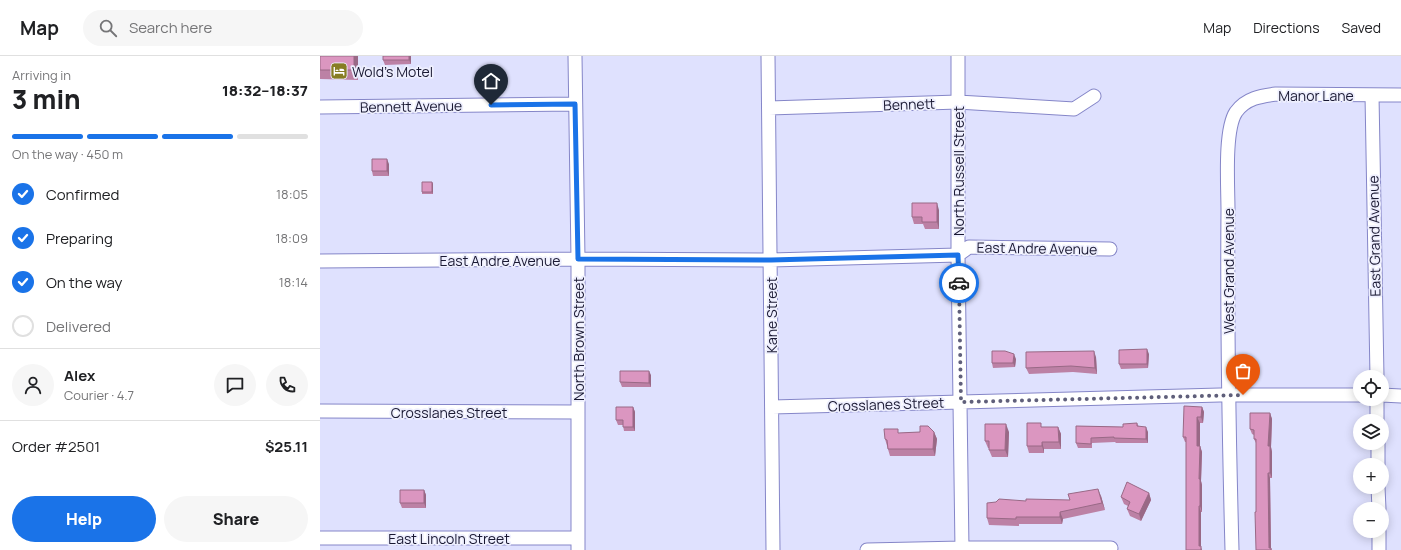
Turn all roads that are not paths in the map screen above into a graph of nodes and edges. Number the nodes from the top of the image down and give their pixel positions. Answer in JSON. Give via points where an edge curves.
{"nodes":[{"id":1,"x":575,"y":56,"type":"edge"},
{"id":2,"x":768,"y":56,"type":"edge"},
{"id":3,"x":958,"y":56,"type":"edge"},
{"id":4,"x":1372,"y":95,"type":"junction"},
{"id":5,"x":1401,"y":95,"type":"edge"},
{"id":6,"x":1094,"y":96,"type":"dead end"},
{"id":7,"x":958,"y":102,"type":"junction"},
{"id":8,"x":575,"y":104,"type":"junction"},
{"id":9,"x":320,"y":107,"type":"edge"},
{"id":10,"x":769,"y":108,"type":"junction"},
{"id":11,"x":1236,"y":112,"type":"joint"},
{"id":12,"x":1110,"y":249,"type":"dead end"},
{"id":13,"x":958,"y":255,"type":"junction"},
{"id":14,"x":578,"y":259,"type":"junction"},
{"id":15,"x":320,"y":260,"type":"edge"},
{"id":16,"x":771,"y":260,"type":"junction"},
{"id":17,"x":1377,"y":370,"type":"edge"},
{"id":18,"x":1228,"y":395,"type":"junction"},
{"id":19,"x":1353,"y":395,"type":"edge"},
{"id":20,"x":1389,"y":396,"type":"edge"},
{"id":21,"x":1401,"y":396,"type":"edge"},
{"id":22,"x":961,"y":402,"type":"junction"},
{"id":23,"x":772,"y":407,"type":"junction"},
{"id":24,"x":320,"y":411,"type":"edge"},
{"id":25,"x":578,"y":412,"type":"junction"},
{"id":26,"x":320,"y":538,"type":"edge"},
{"id":27,"x":1379,"y":538,"type":"edge"},
{"id":28,"x":578,"y":544,"type":"edge"},
{"id":29,"x":1111,"y":548,"type":"dead end"},
{"id":30,"x":962,"y":549,"type":"edge"},
{"id":31,"x":773,"y":550,"type":"edge"},
{"id":32,"x":867,"y":550,"type":"edge"},
{"id":33,"x":1232,"y":550,"type":"edge"},
{"id":34,"x":1379,"y":550,"type":"edge"}],
"edges":[{"from":1,"to":8,"type":"street","name":"North Brown Street"},
{"from":2,"to":10,"type":"street","name":"Kane Street"},
{"from":3,"to":7,"type":"street","name":"North Russell Street"},
{"from":4,"to":5,"type":"street","name":"Manor Lane"},
{"from":4,"to":11,"type":"street","name":"Manor Lane","via":[[1264,95],[1245,102]]},
{"from":4,"to":17,"type":"street","name":"East Grand Avenue"},
{"from":6,"to":7,"type":"street","name":"Bennett","via":[[1074,109]]},
{"from":7,"to":10,"type":"street","name":"Bennett"},
{"from":7,"to":13,"type":"street","name":"North Russell Street"},
{"from":8,"to":9,"type":"street","name":"Bennett Avenue"},
{"from":8,"to":14,"type":"street","name":"North Brown Street"},
{"from":10,"to":16,"type":"street","name":"Kane Street"},
{"from":11,"to":18,"type":"street","name":"West Grand Avenue","via":[[1228,135]]},
{"from":12,"to":13,"type":"street","name":"East Andre Avenue","via":[[969,247]]},
{"from":13,"to":16,"type":"street","name":"East Andre Avenue"},
{"from":13,"to":22,"type":"street","name":"North Russell Street"},
{"from":14,"to":15,"type":"street","name":"East Andre Avenue"},
{"from":14,"to":16,"type":"street","name":"East Andre Avenue"},
{"from":14,"to":25,"type":"street","name":"North Brown Street"},
{"from":16,"to":23,"type":"street","name":"Kane Street"},
{"from":18,"to":19,"type":"street","name":"Crosslanes Street"},
{"from":18,"to":22,"type":"street","name":"Crosslanes Street"},
{"from":18,"to":33,"type":"street","name":"West Grand Avenue"},
{"from":20,"to":21,"type":"street"},
{"from":22,"to":23,"type":"street","name":"Crosslanes Street"},
{"from":22,"to":30,"type":"street","name":"North Russell Street"},
{"from":23,"to":31,"type":"street","name":"Kane Street"},
{"from":24,"to":25,"type":"street","name":"Crosslanes Street"},
{"from":25,"to":28,"type":"street","name":"North Brown Street"},
{"from":26,"to":28,"type":"street","name":"East Lincoln Street"},
{"from":27,"to":34,"type":"street"},
{"from":29,"to":30,"type":"street"},
{"from":30,"to":32,"type":"street"}]}
